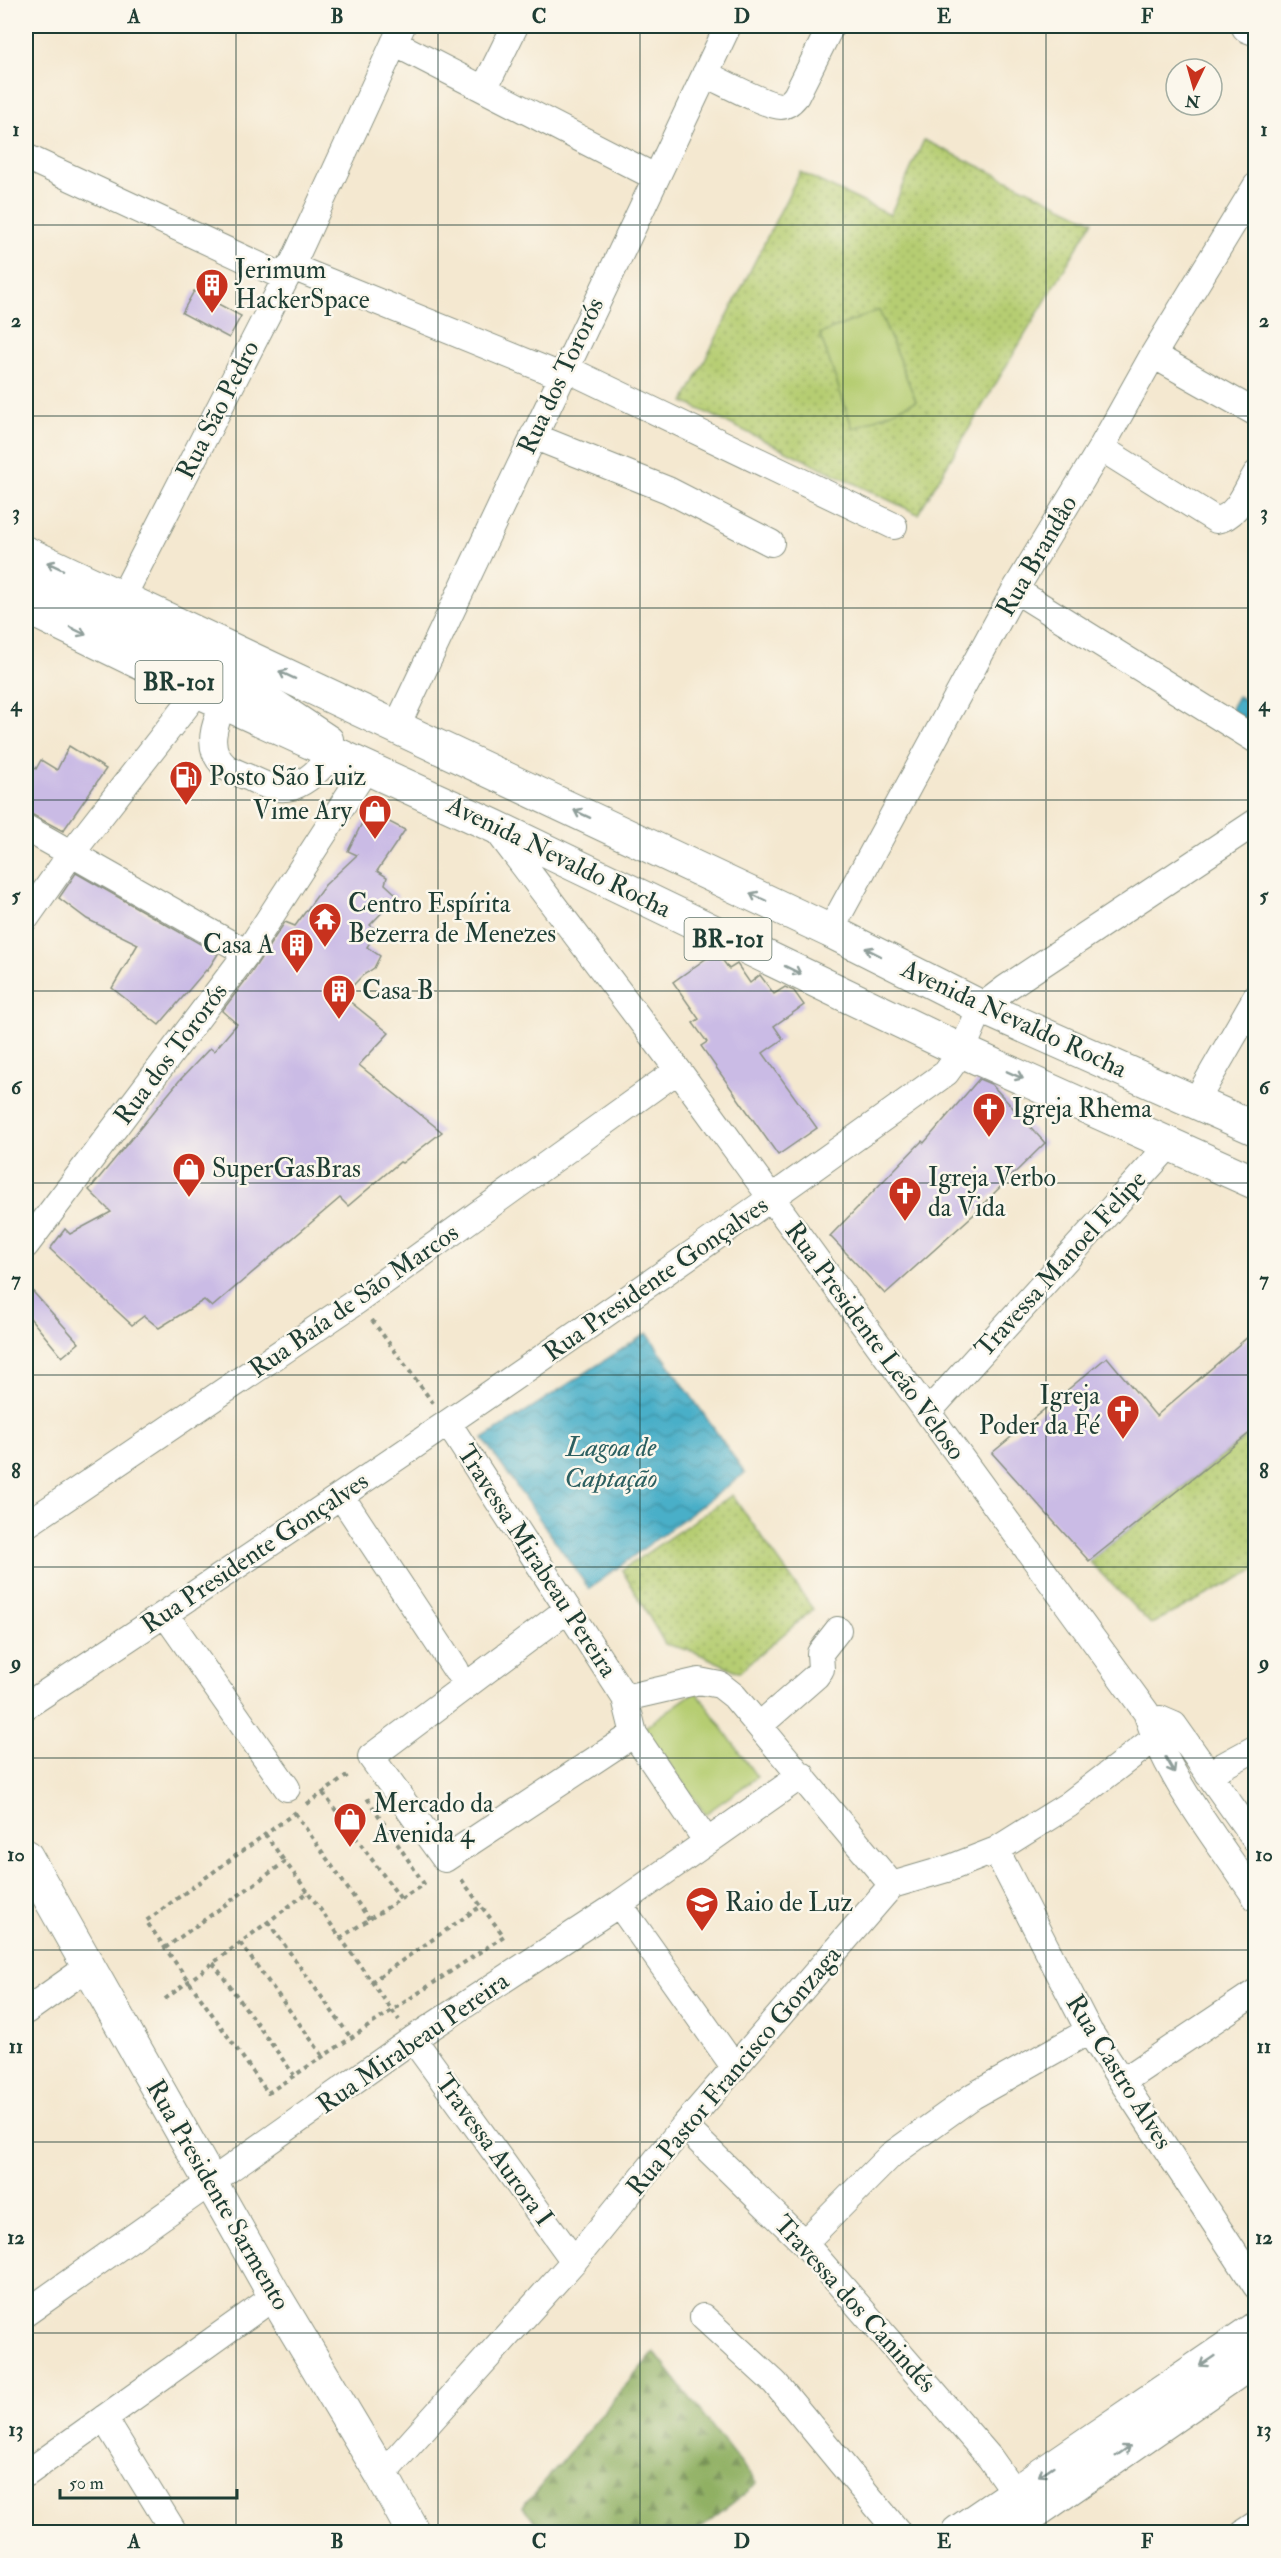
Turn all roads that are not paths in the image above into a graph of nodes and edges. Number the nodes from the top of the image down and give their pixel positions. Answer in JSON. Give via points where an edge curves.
{"nodes":[{"id":1,"x":515,"y":26,"type":"edge"},
{"id":2,"x":728,"y":26,"type":"edge"},
{"id":3,"x":831,"y":26,"type":"edge"},
{"id":4,"x":1248,"y":26,"type":"edge"},
{"id":5,"x":1256,"y":29,"type":"edge"},
{"id":6,"x":398,"y":34,"type":"edge"},
{"id":7,"x":705,"y":74,"type":"junction"},
{"id":8,"x":484,"y":89,"type":"junction"},
{"id":9,"x":26,"y":157,"type":"edge"},
{"id":10,"x":655,"y":177,"type":"junction"},
{"id":11,"x":1256,"y":186,"type":"edge"},
{"id":12,"x":288,"y":272,"type":"junction"},
{"id":13,"x":1153,"y":355,"type":"junction"},
{"id":14,"x":563,"y":372,"type":"junction"},
{"id":15,"x":1256,"y":413,"type":"edge"},
{"id":16,"x":533,"y":436,"type":"junction"},
{"id":17,"x":1101,"y":448,"type":"junction"},
{"id":18,"x":1256,"y":474,"type":"edge"},
{"id":19,"x":894,"y":526,"type":"dead end"},
{"id":20,"x":771,"y":543,"type":"dead end"},
{"id":21,"x":26,"y":553,"type":"edge"},
{"id":22,"x":26,"y":579,"type":"edge"},
{"id":23,"x":1016,"y":590,"type":"junction"},
{"id":24,"x":122,"y":598,"type":"junction"},
{"id":25,"x":26,"y":607,"type":"edge"},
{"id":26,"x":258,"y":692,"type":"junction"},
{"id":27,"x":211,"y":697,"type":"junction"},
{"id":28,"x":405,"y":730,"type":"junction"},
{"id":29,"x":1256,"y":740,"type":"edge"},
{"id":30,"x":335,"y":752,"type":"junction"},
{"id":31,"x":375,"y":770,"type":"junction"},
{"id":32,"x":1256,"y":822,"type":"edge"},
{"id":33,"x":494,"y":826,"type":"junction"},
{"id":34,"x":26,"y":828,"type":"edge"},
{"id":35,"x":71,"y":854,"type":"junction"},
{"id":36,"x":26,"y":918,"type":"edge"},
{"id":37,"x":830,"y":931,"type":"junction"},
{"id":38,"x":247,"y":953,"type":"junction"},
{"id":39,"x":1256,"y":997,"type":"edge"},
{"id":40,"x":981,"y":1007,"type":"junction"},
{"id":41,"x":962,"y":1051,"type":"junction"},
{"id":42,"x":678,"y":1070,"type":"junction"},
{"id":43,"x":1210,"y":1107,"type":"junction"},
{"id":44,"x":1256,"y":1129,"type":"edge"},
{"id":45,"x":1256,"y":1141,"type":"edge"},
{"id":46,"x":1185,"y":1150,"type":"junction"},
{"id":47,"x":1256,"y":1164,"type":"edge"},
{"id":48,"x":1256,"y":1183,"type":"edge"},
{"id":49,"x":771,"y":1199,"type":"junction"},
{"id":50,"x":26,"y":1243,"type":"edge"},
{"id":51,"x":927,"y":1412,"type":"junction"},
{"id":52,"x":448,"y":1423,"type":"junction"},
{"id":53,"x":341,"y":1496,"type":"junction"},
{"id":54,"x":26,"y":1526,"type":"edge"},
{"id":55,"x":567,"y":1610,"type":"junction"},
{"id":56,"x":165,"y":1614,"type":"junction"},
{"id":57,"x":838,"y":1630,"type":"dead end"},
{"id":58,"x":456,"y":1670,"type":"dead end"},
{"id":59,"x":626,"y":1698,"type":"junction"},
{"id":60,"x":26,"y":1706,"type":"edge"},
{"id":61,"x":760,"y":1725,"type":"junction"},
{"id":62,"x":1164,"y":1732,"type":"junction"},
{"id":63,"x":634,"y":1734,"type":"junction"},
{"id":64,"x":1256,"y":1748,"type":"edge"},
{"id":65,"x":1208,"y":1774,"type":"junction"},
{"id":66,"x":802,"y":1775,"type":"junction"},
{"id":67,"x":287,"y":1788,"type":"dead end"},
{"id":68,"x":1256,"y":1841,"type":"edge"},
{"id":69,"x":707,"y":1842,"type":"junction"},
{"id":70,"x":996,"y":1850,"type":"junction"},
{"id":71,"x":26,"y":1856,"type":"edge"},
{"id":72,"x":892,"y":1885,"type":"junction"},
{"id":73,"x":1256,"y":1898,"type":"edge"},
{"id":74,"x":619,"y":1904,"type":"junction"},
{"id":75,"x":88,"y":1967,"type":"junction"},
{"id":76,"x":1256,"y":1992,"type":"edge"},
{"id":77,"x":26,"y":2011,"type":"edge"},
{"id":78,"x":1089,"y":2031,"type":"junction"},
{"id":79,"x":413,"y":2040,"type":"junction"},
{"id":80,"x":735,"y":2068,"type":"junction"},
{"id":81,"x":1123,"y":2081,"type":"junction"},
{"id":82,"x":684,"y":2126,"type":"junction"},
{"id":83,"x":212,"y":2184,"type":"junction"},
{"id":84,"x":804,"y":2243,"type":"junction"},
{"id":85,"x":574,"y":2261,"type":"junction"},
{"id":86,"x":1256,"y":2286,"type":"edge"},
{"id":87,"x":275,"y":2296,"type":"junction"},
{"id":88,"x":26,"y":2313,"type":"edge"},
{"id":89,"x":703,"y":2317,"type":"dead end"},
{"id":90,"x":1256,"y":2328,"type":"edge"},
{"id":91,"x":1256,"y":2359,"type":"edge"},
{"id":92,"x":104,"y":2418,"type":"junction"},
{"id":93,"x":26,"y":2474,"type":"edge"},
{"id":94,"x":382,"y":2475,"type":"junction"},
{"id":95,"x":1014,"y":2492,"type":"junction"},
{"id":96,"x":1256,"y":2524,"type":"edge"},
{"id":97,"x":174,"y":2532,"type":"edge"},
{"id":98,"x":413,"y":2532,"type":"edge"},
{"id":99,"x":898,"y":2532,"type":"edge"},
{"id":100,"x":958,"y":2532,"type":"edge"},
{"id":101,"x":1006,"y":2532,"type":"edge"},
{"id":102,"x":1244,"y":2532,"type":"edge"}],
"edges":[{"from":1,"to":8,"type":"street"},
{"from":2,"to":7,"type":"street","name":"Rua dos Tororós"},
{"from":3,"to":7,"type":"street","via":[[796,96],[782,106]]},
{"from":4,"to":5,"type":"main road"},
{"from":6,"to":8,"type":"street"},
{"from":6,"to":12,"type":"street","name":"Rua São Pedro"},
{"from":7,"to":10,"type":"street","name":"Rua dos Tororós"},
{"from":8,"to":10,"type":"street"},
{"from":9,"to":12,"type":"street"},
{"from":10,"to":14,"type":"street","name":"Rua dos Tororós"},
{"from":11,"to":13,"type":"street","name":"Rua Brandâo"},
{"from":12,"to":14,"type":"street"},
{"from":12,"to":24,"type":"street","name":"Rua São Pedro"},
{"from":13,"to":15,"type":"street"},
{"from":13,"to":17,"type":"street","name":"Rua Brandâo"},
{"from":14,"to":16,"type":"street","name":"Rua dos Tororós"},
{"from":14,"to":19,"type":"street"},
{"from":16,"to":20,"type":"street","via":[[668,490]]},
{"from":16,"to":28,"type":"street","name":"Rua dos Tororós"},
{"from":17,"to":18,"type":"street","via":[[1216,520],[1231,515]]},
{"from":17,"to":23,"type":"street","name":"Rua Brandâo"},
{"from":24,"to":21,"type":"main road","name":"Avenida Nevaldo Rocha","number":"BR-101","one_way":true},
{"from":22,"to":26,"type":"street"},
{"from":23,"to":29,"type":"street"},
{"from":23,"to":37,"type":"street","name":"Rua Brandâo"},
{"from":28,"to":24,"type":"main road","name":"Avenida Nevaldo Rocha","number":"BR-101","one_way":true},
{"from":25,"to":27,"type":"main road","name":"Avenida Nevaldo Rocha","number":"BR-101","one_way":true},
{"from":26,"to":28,"type":"street"},
{"from":26,"to":31,"type":"street"},
{"from":27,"to":30,"type":"main road","name":"Avenida Nevaldo Rocha","number":"BR-101"},
{"from":27,"to":30,"type":"street","via":[[217,756],[226,767],[272,788],[289,788],[304,782]]},
{"from":27,"to":35,"type":"street"},
{"from":37,"to":28,"type":"main road","name":"Avenida Nevaldo Rocha","number":"BR-101","one_way":true},
{"from":30,"to":31,"type":"main road","name":"Avenida Nevaldo Rocha","number":"BR-101"},
{"from":31,"to":33,"type":"main road","name":"Avenida Nevaldo Rocha","number":"BR-101"},
{"from":31,"to":38,"type":"street","name":"Rua dos Tororós"},
{"from":32,"to":40,"type":"street","name":"Rua Presidente Gonçalves"},
{"from":33,"to":41,"type":"main road","name":"Avenida Nevaldo Rocha","number":"BR-101","one_way":true},
{"from":33,"to":42,"type":"street","name":"Rua Presidente Leão Veloso"},
{"from":34,"to":35,"type":"street"},
{"from":35,"to":36,"type":"street"},
{"from":35,"to":38,"type":"street"},
{"from":40,"to":37,"type":"main road","name":"Avenida Nevaldo Rocha","number":"BR-101","one_way":true},
{"from":38,"to":50,"type":"street","name":"Rua dos Tororós"},
{"from":39,"to":43,"type":"street"},
{"from":40,"to":41,"type":"street","name":"Rua Presidente Gonçalves"},
{"from":40,"to":43,"type":"main road","name":"Avenida Nevaldo Rocha","number":"BR-101"},
{"from":41,"to":46,"type":"main road","name":"Avenida Nevaldo Rocha","number":"BR-101","one_way":true},
{"from":41,"to":49,"type":"street","name":"Rua Presidente Gonçalves","via":[[946,1073]]},
{"from":42,"to":49,"type":"street","name":"Rua Presidente Leão Veloso"},
{"from":42,"to":54,"type":"street","name":"Rua Baía de São Marcos","via":[[357,1301]]},
{"from":43,"to":44,"type":"main road","name":"Avenida Nevaldo Rocha","number":"BR-101"},
{"from":43,"to":45,"type":"street"},
{"from":46,"to":47,"type":"street"},
{"from":46,"to":48,"type":"main road","name":"Avenida Nevaldo Rocha","number":"BR-101"},
{"from":46,"to":51,"type":"street","name":"Travessa Manoel Felipe"},
{"from":49,"to":51,"type":"street","name":"Rua Presidente Leão Veloso"},
{"from":49,"to":52,"type":"street","name":"Rua Presidente Gonçalves"},
{"from":51,"to":62,"type":"street","name":"Rua Presidente Leão Veloso"},
{"from":52,"to":53,"type":"street","name":"Rua Presidente Gonçalves"},
{"from":52,"to":55,"type":"street","name":"Travessa Mirabeau Pereira"},
{"from":53,"to":56,"type":"street","name":"Rua Presidente Gonçalves"},
{"from":53,"to":58,"type":"street"},
{"from":55,"to":59,"type":"street","name":"Travessa Mirabeau Pereira"},
{"from":55,"to":63,"type":"street","via":[[371,1757],[445,1859]]},
{"from":56,"to":60,"type":"street","name":"Rua Presidente Gonçalves"},
{"from":56,"to":67,"type":"street"},
{"from":57,"to":61,"type":"street","via":[[820,1653],[821,1669],[816,1676]]},
{"from":59,"to":61,"type":"street","name":"Travessa Mirabeau Pereira","via":[[687,1682],[710,1682],[727,1690]]},
{"from":59,"to":63,"type":"street","name":"Travessa Mirabeau Pereira"},
{"from":61,"to":66,"type":"street","name":"Travessa Mirabeau Pereira"},
{"from":62,"to":65,"type":"street","name":"Rua Presidente Leão Veloso"},
{"from":62,"to":70,"type":"street","via":[[1068,1805]]},
{"from":62,"to":73,"type":"street","name":"Rua Presidente Leão Veloso","one_way":true,"via":[[1183,1787]]},
{"from":63,"to":69,"type":"street","name":"Travessa Mirabeau Pereira"},
{"from":64,"to":65,"type":"street"},
{"from":65,"to":68,"type":"street","name":"Rua Presidente Leão Veloso"},
{"from":66,"to":69,"type":"street","name":"Rua Mirabeau Pereira"},
{"from":66,"to":72,"type":"street","name":"Travessa Mirabeau Pereira"},
{"from":69,"to":74,"type":"street","name":"Rua Mirabeau Pereira"},
{"from":70,"to":72,"type":"street"},
{"from":70,"to":78,"type":"street","name":"Rua Castro Alves"},
{"from":71,"to":75,"type":"main road","name":"Rua Presidente Sarmento"},
{"from":72,"to":80,"type":"street","name":"Rua Pastor Francisco Gonzaga"},
{"from":74,"to":79,"type":"street","name":"Rua Mirabeau Pereira"},
{"from":74,"to":80,"type":"street"},
{"from":75,"to":77,"type":"street"},
{"from":75,"to":83,"type":"main road","name":"Rua Presidente Sarmento"},
{"from":76,"to":81,"type":"street"},
{"from":78,"to":81,"type":"street","name":"Rua Castro Alves"},
{"from":78,"to":84,"type":"street","via":[[973,2096],[891,2155]]},
{"from":79,"to":83,"type":"street","name":"Rua Mirabeau Pereira"},
{"from":79,"to":85,"type":"street","name":"Travessa Aurora I"},
{"from":80,"to":82,"type":"street","name":"Rua Pastor Francisco Gonzaga"},
{"from":81,"to":86,"type":"street","name":"Rua Castro Alves"},
{"from":82,"to":84,"type":"street","name":"Travessa dos Canindés"},
{"from":82,"to":85,"type":"street","name":"Rua Pastor Francisco Gonzaga"},
{"from":83,"to":87,"type":"main road","name":"Rua Presidente Sarmento"},
{"from":83,"to":88,"type":"street","name":"Rua Mirabeau Pereira"},
{"from":84,"to":95,"type":"street","name":"Travessa dos Canindés","via":[[990,2458]]},
{"from":85,"to":94,"type":"street","name":"Rua Pastor Francisco Gonzaga"},
{"from":87,"to":92,"type":"street"},
{"from":87,"to":94,"type":"main road","name":"Rua Presidente Sarmento"},
{"from":89,"to":99,"type":"street","via":[[774,2383]]},
{"from":90,"to":95,"type":"main road","one_way":true},
{"from":101,"to":91,"type":"main road","one_way":true},
{"from":92,"to":93,"type":"street"},
{"from":92,"to":97,"type":"street"},
{"from":94,"to":98,"type":"main road","name":"Rua Presidente Sarmento"},
{"from":95,"to":100,"type":"main road"},
{"from":96,"to":102,"type":"street"}]}
